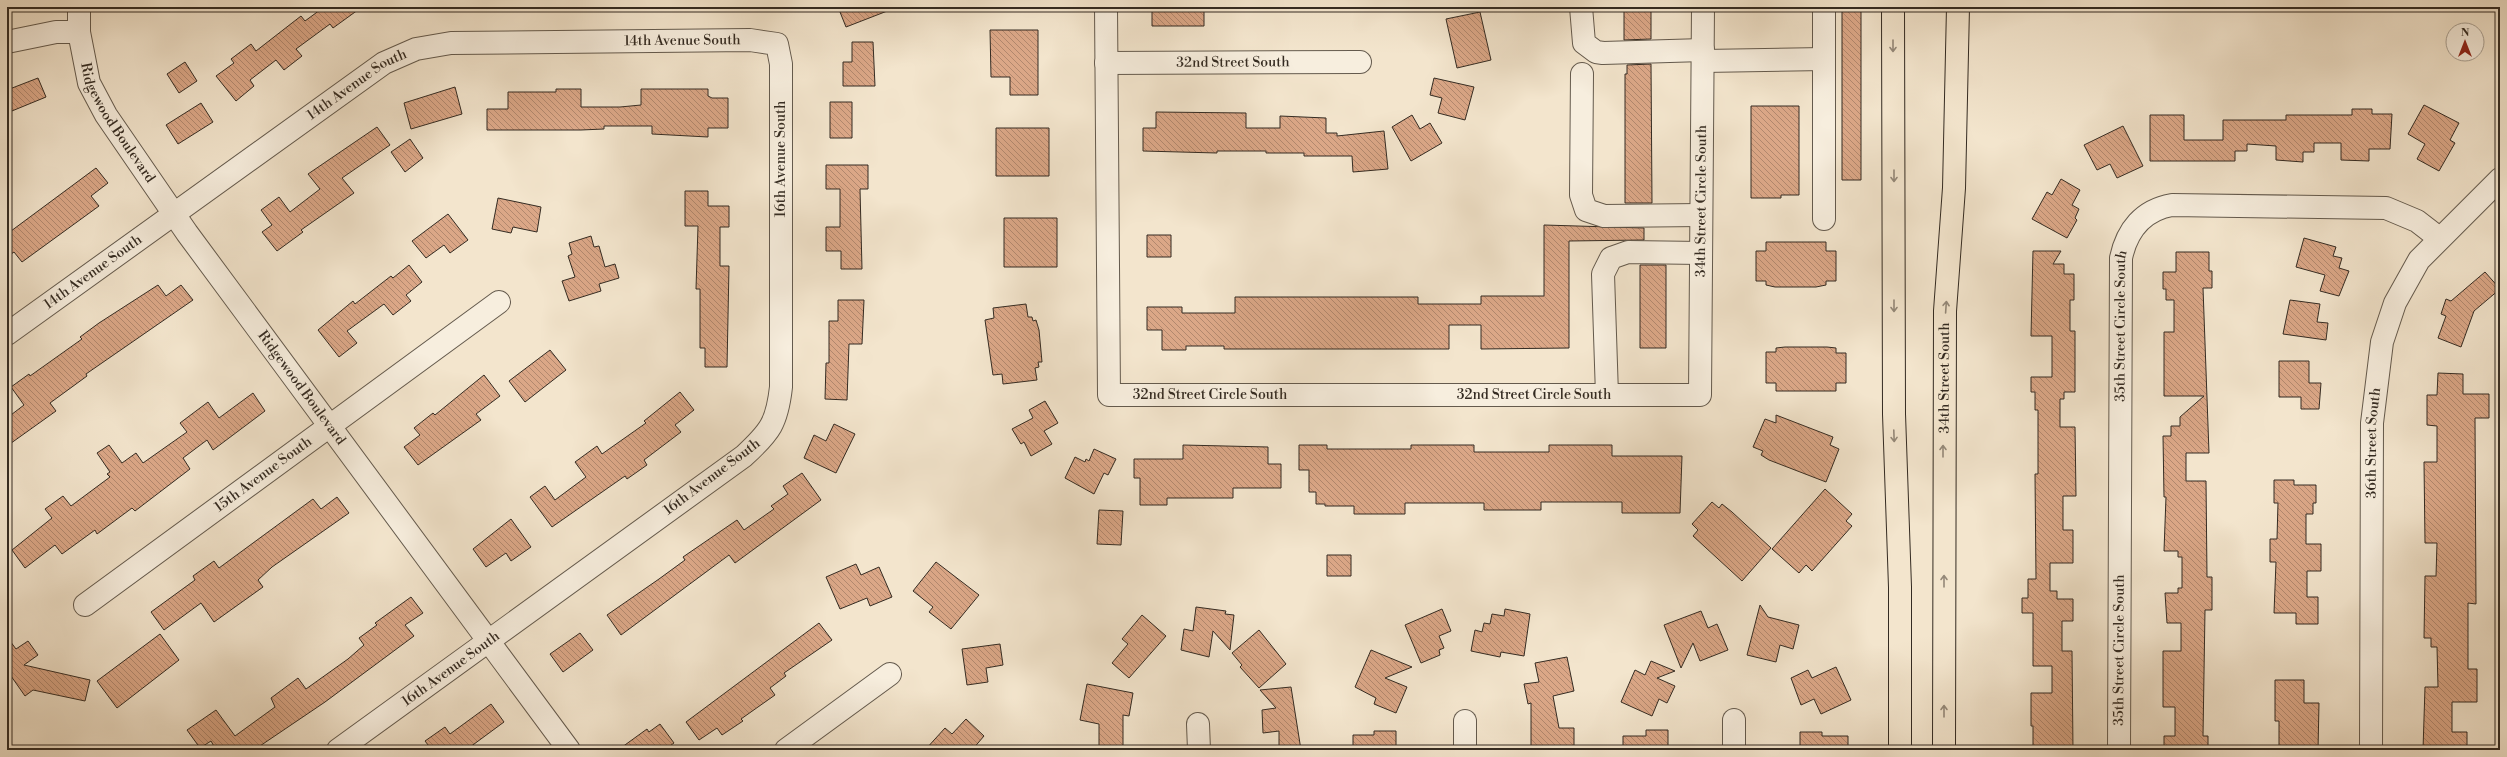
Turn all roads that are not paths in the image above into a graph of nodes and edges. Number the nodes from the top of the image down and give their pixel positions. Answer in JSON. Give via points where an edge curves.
{"nodes":[{"id":1,"x":79,"y":7,"type":"edge"},
{"id":2,"x":1106,"y":7,"type":"edge"},
{"id":3,"x":1581,"y":7,"type":"edge"},
{"id":4,"x":1703,"y":7,"type":"edge"},
{"id":5,"x":1824,"y":7,"type":"edge"},
{"id":6,"x":1894,"y":7,"type":"edge"},
{"id":7,"x":1958,"y":7,"type":"edge"},
{"id":8,"x":79,"y":32,"type":"junction"},
{"id":9,"x":7,"y":42,"type":"edge"},
{"id":10,"x":777,"y":44,"type":"joint"},
{"id":11,"x":1703,"y":55,"type":"junction"},
{"id":12,"x":1824,"y":59,"type":"junction"},
{"id":13,"x":1360,"y":62,"type":"dead end"},
{"id":14,"x":1106,"y":63,"type":"junction"},
{"id":15,"x":1582,"y":74,"type":"dead end"},
{"id":16,"x":2500,"y":179,"type":"edge"},
{"id":17,"x":174,"y":214,"type":"junction"},
{"id":18,"x":1701,"y":215,"type":"junction"},
{"id":19,"x":1824,"y":219,"type":"dead end"},
{"id":20,"x":2439,"y":238,"type":"junction"},
{"id":21,"x":1701,"y":253,"type":"junction"},
{"id":22,"x":499,"y":302,"type":"dead end"},
{"id":23,"x":7,"y":334,"type":"edge"},
{"id":24,"x":1607,"y":395,"type":"junction"},
{"id":25,"x":1700,"y":395,"type":"joint"},
{"id":26,"x":329,"y":427,"type":"junction"},
{"id":27,"x":85,"y":605,"type":"dead end"},
{"id":28,"x":489,"y":641,"type":"junction"},
{"id":29,"x":890,"y":674,"type":"dead end"},
{"id":30,"x":1734,"y":720,"type":"dead end"},
{"id":31,"x":1465,"y":721,"type":"dead end"},
{"id":32,"x":1198,"y":724,"type":"dead end"},
{"id":33,"x":338,"y":750,"type":"edge"},
{"id":34,"x":569,"y":750,"type":"edge"},
{"id":35,"x":786,"y":750,"type":"edge"},
{"id":36,"x":1198,"y":750,"type":"edge"},
{"id":37,"x":1465,"y":750,"type":"edge"},
{"id":38,"x":1734,"y":750,"type":"edge"},
{"id":39,"x":1900,"y":750,"type":"edge"},
{"id":40,"x":1944,"y":750,"type":"edge"},
{"id":41,"x":2119,"y":750,"type":"edge"},
{"id":42,"x":2371,"y":750,"type":"edge"}],
"edges":[{"from":1,"to":8,"type":"street","name":"Ridgewood Boulevard"},
{"from":2,"to":14,"type":"street","name":"32nd Street Circle South"},
{"from":3,"to":11,"type":"street","via":[[1584,43],[1596,52]]},
{"from":4,"to":11,"type":"street","name":"34th Street Circle South"},
{"from":5,"to":12,"type":"street"},
{"from":6,"to":39,"type":"main road","one_way":true,"via":[[1894,414],[1900,587]]},
{"from":40,"to":7,"type":"main road","name":"34th Street South","one_way":true,"via":[[1945,319],[1954,188]]},
{"from":8,"to":9,"type":"street","via":[[56,32]]},
{"from":8,"to":17,"type":"street","name":"Ridgewood Boulevard","via":[[89,83],[106,115]]},
{"from":10,"to":17,"type":"street","name":"14th Avenue South","via":[[750,40],[451,43],[416,49],[384,63]]},
{"from":10,"to":28,"type":"street","name":"16th Avenue South","via":[[781,64],[781,387],[778,411],[766,436],[744,456]]},
{"from":11,"to":12,"type":"street"},
{"from":11,"to":18,"type":"street","name":"34th Street Circle South"},
{"from":12,"to":19,"type":"street"},
{"from":13,"to":14,"type":"street","name":"32nd Street South"},
{"from":14,"to":24,"type":"street","name":"32nd Street Circle South","via":[[1109,395]]},
{"from":15,"to":18,"type":"street","via":[[1581,195],[1586,210],[1594,215],[1604,216]]},
{"from":16,"to":20,"type":"street","name":"36th Street South"},
{"from":17,"to":23,"type":"street","name":"14th Avenue South"},
{"from":17,"to":26,"type":"street","name":"Ridgewood Boulevard"},
{"from":18,"to":21,"type":"street","name":"34th Street Circle South"},
{"from":20,"to":41,"type":"street","name":"35th Street Circle South","via":[[2417,221],[2386,208],[2172,205],[2151,212],[2129,233],[2121,258]]},
{"from":20,"to":42,"type":"street","name":"36th Street South","via":[[2419,260],[2395,303],[2377,367],[2372,423]]},
{"from":21,"to":24,"type":"street","via":[[1628,252],[1611,258],[1603,274]]},
{"from":21,"to":25,"type":"street","name":"34th Street Circle South"},
{"from":22,"to":26,"type":"street","name":"15th Avenue South"},
{"from":24,"to":25,"type":"street","name":"32nd Street Circle South"},
{"from":26,"to":27,"type":"street","name":"15th Avenue South"},
{"from":26,"to":28,"type":"street","name":"Ridgewood Boulevard"},
{"from":28,"to":33,"type":"street","name":"16th Avenue South"},
{"from":28,"to":34,"type":"street","name":"Ridgewood Boulevard"},
{"from":29,"to":35,"type":"street"},
{"from":30,"to":38,"type":"street"},
{"from":31,"to":37,"type":"street"},
{"from":32,"to":36,"type":"street"}]}
